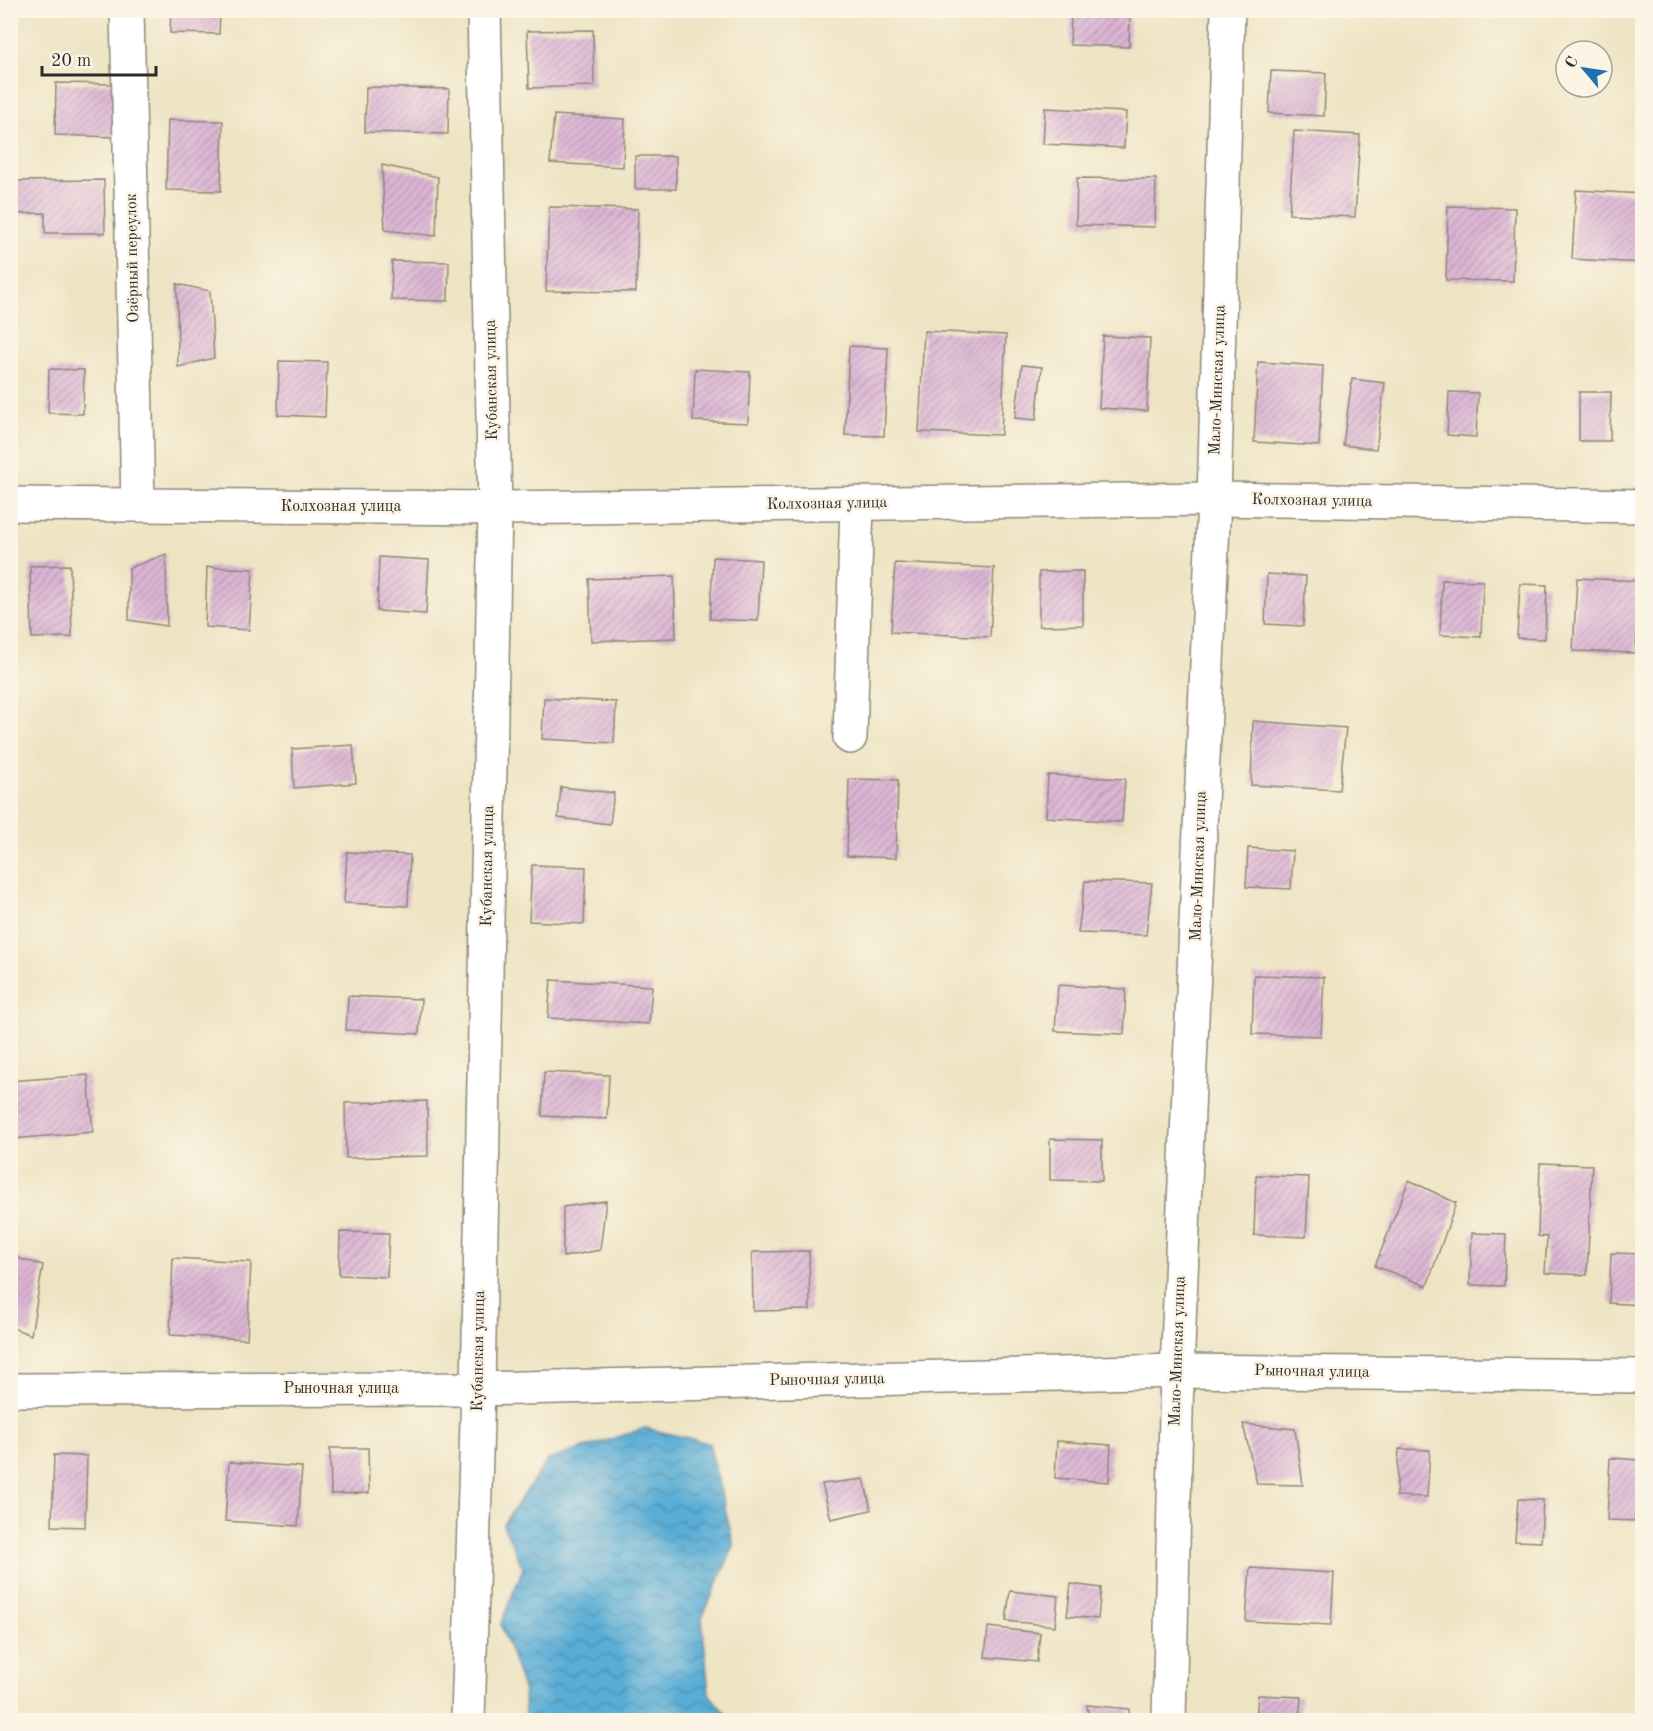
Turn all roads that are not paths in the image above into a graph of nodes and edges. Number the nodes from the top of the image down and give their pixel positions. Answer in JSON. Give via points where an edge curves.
{"nodes":[{"id":1,"x":127,"y":10,"type":"edge"},
{"id":2,"x":484,"y":10,"type":"edge"},
{"id":3,"x":1228,"y":10,"type":"edge"},
{"id":4,"x":1214,"y":499,"type":"junction"},
{"id":5,"x":857,"y":503,"type":"junction"},
{"id":6,"x":10,"y":504,"type":"edge"},
{"id":7,"x":138,"y":505,"type":"junction"},
{"id":8,"x":1642,"y":506,"type":"edge"},
{"id":9,"x":495,"y":508,"type":"junction"},
{"id":10,"x":849,"y":737,"type":"dead end"},
{"id":11,"x":1177,"y":1371,"type":"junction"},
{"id":12,"x":1642,"y":1376,"type":"edge"},
{"id":13,"x":478,"y":1389,"type":"junction"},
{"id":14,"x":10,"y":1390,"type":"edge"},
{"id":15,"x":468,"y":1720,"type":"edge"},
{"id":16,"x":1169,"y":1720,"type":"edge"}],
"edges":[{"from":1,"to":7,"type":"street","name":"Озёрный переулок"},
{"from":2,"to":9,"type":"street","name":"Кубанская улица"},
{"from":3,"to":4,"type":"street","name":"Мало-Минская улица"},
{"from":4,"to":5,"type":"street","name":"Колхозная улица"},
{"from":4,"to":8,"type":"street","name":"Колхозная улица"},
{"from":4,"to":11,"type":"street","name":"Мало-Минская улица"},
{"from":5,"to":9,"type":"street","name":"Колхозная улица"},
{"from":5,"to":10,"type":"street"},
{"from":6,"to":7,"type":"street","name":"Колхозная улица"},
{"from":7,"to":9,"type":"street","name":"Колхозная улица"},
{"from":9,"to":13,"type":"street","name":"Кубанская улица"},
{"from":11,"to":12,"type":"street","name":"Рыночная улица"},
{"from":11,"to":13,"type":"street","name":"Рыночная улица"},
{"from":11,"to":16,"type":"street","name":"Мало-Минская улица"},
{"from":13,"to":14,"type":"street","name":"Рыночная улица"},
{"from":13,"to":15,"type":"street","name":"Кубанская улица"}]}
